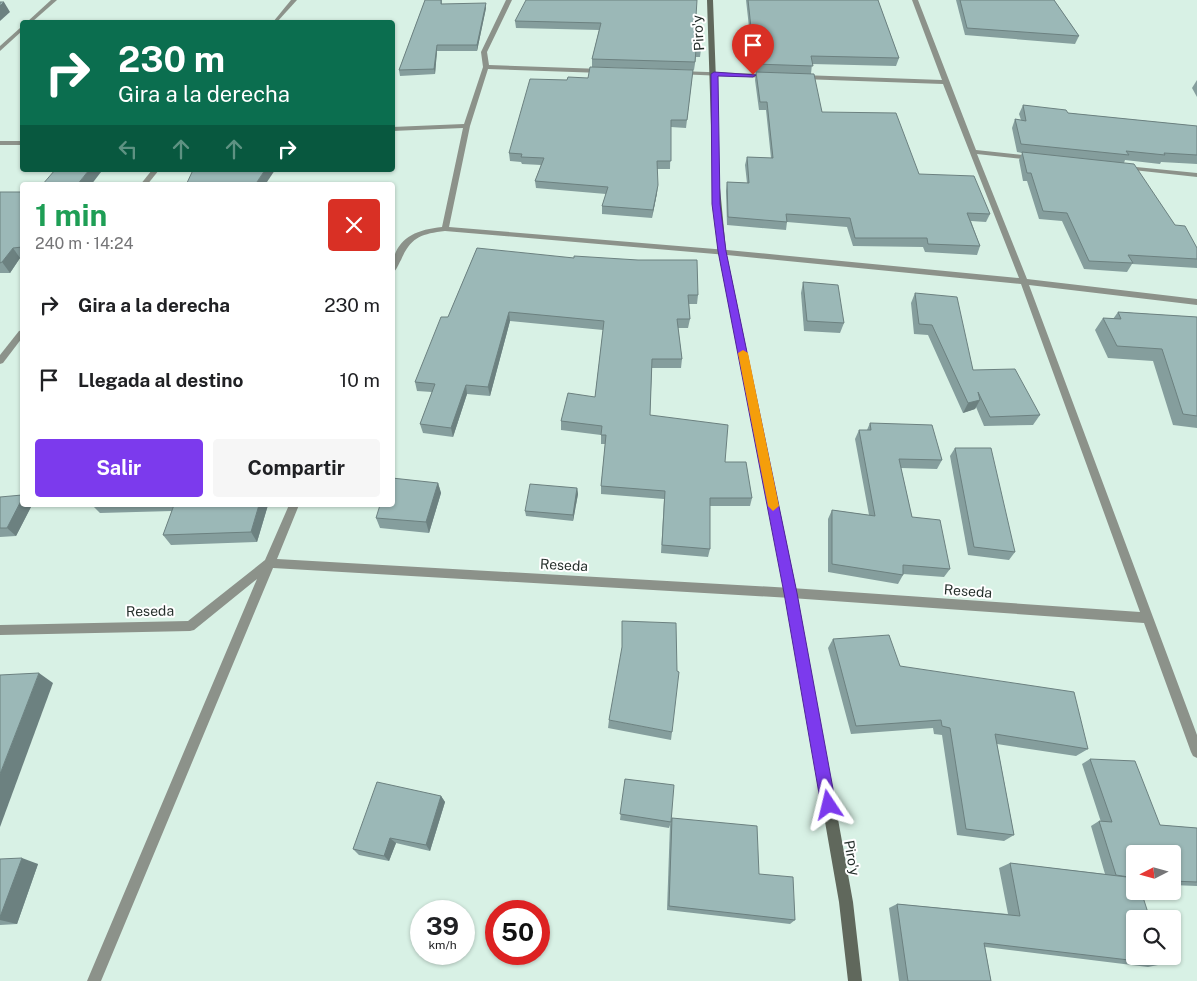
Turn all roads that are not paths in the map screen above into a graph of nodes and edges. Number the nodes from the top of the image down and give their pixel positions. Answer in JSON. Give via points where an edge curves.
{"nodes":[{"id":1,"x":54,"y":0,"type":"edge"},
{"id":2,"x":294,"y":0,"type":"edge"},
{"id":3,"x":509,"y":0,"type":"edge"},
{"id":4,"x":710,"y":0,"type":"edge"},
{"id":5,"x":915,"y":0,"type":"edge"},
{"id":6,"x":31,"y":20,"type":"edge"},
{"id":7,"x":277,"y":20,"type":"edge"},
{"id":8,"x":20,"y":31,"type":"edge"},
{"id":9,"x":0,"y":49,"type":"edge"},
{"id":10,"x":486,"y":67,"type":"junction"},
{"id":11,"x":605,"y":71,"type":"edge"},
{"id":12,"x":675,"y":73,"type":"edge"},
{"id":13,"x":714,"y":74,"type":"junction"},
{"id":14,"x":772,"y":76,"type":"edge"},
{"id":15,"x":791,"y":77,"type":"edge"},
{"id":16,"x":944,"y":82,"type":"junction"},
{"id":17,"x":467,"y":126,"type":"junction"},
{"id":18,"x":395,"y":129,"type":"edge"},
{"id":19,"x":20,"y":142,"type":"edge"},
{"id":20,"x":0,"y":143,"type":"edge"},
{"id":21,"x":974,"y":152,"type":"junction"},
{"id":22,"x":1042,"y":159,"type":"edge"},
{"id":23,"x":1120,"y":167,"type":"edge"},
{"id":24,"x":154,"y":172,"type":"edge"},
{"id":25,"x":1197,"y":175,"type":"edge"},
{"id":26,"x":146,"y":182,"type":"edge"},
{"id":27,"x":445,"y":229,"type":"junction"},
{"id":28,"x":722,"y":251,"type":"junction"},
{"id":29,"x":395,"y":264,"type":"edge"},
{"id":30,"x":1023,"y":280,"type":"junction"},
{"id":31,"x":1197,"y":302,"type":"edge"},
{"id":32,"x":20,"y":335,"type":"edge"},
{"id":33,"x":0,"y":360,"type":"edge"},
{"id":34,"x":293,"y":507,"type":"edge"},
{"id":35,"x":270,"y":563,"type":"junction"},
{"id":36,"x":791,"y":593,"type":"junction"},
{"id":37,"x":1147,"y":618,"type":"junction"},
{"id":38,"x":0,"y":630,"type":"edge"},
{"id":39,"x":1197,"y":752,"type":"edge"},
{"id":40,"x":94,"y":981,"type":"edge"},
{"id":41,"x":855,"y":981,"type":"edge"}],
"edges":[{"from":1,"to":6,"type":"street"},
{"from":2,"to":7,"type":"street"},
{"from":3,"to":10,"type":"street","via":[[484,52]]},
{"from":4,"to":13,"type":"main road","name":"Piro'y"},
{"from":5,"to":16,"type":"street"},
{"from":8,"to":9,"type":"street"},
{"from":10,"to":11,"type":"street"},
{"from":10,"to":17,"type":"street"},
{"from":12,"to":13,"type":"street"},
{"from":13,"to":14,"type":"street"},
{"from":13,"to":28,"type":"main road","name":"Piro'y","via":[[716,204]]},
{"from":15,"to":16,"type":"street"},
{"from":16,"to":21,"type":"street"},
{"from":17,"to":18,"type":"street"},
{"from":17,"to":27,"type":"street"},
{"from":19,"to":20,"type":"street"},
{"from":21,"to":22,"type":"street"},
{"from":21,"to":30,"type":"street"},
{"from":23,"to":25,"type":"street"},
{"from":24,"to":26,"type":"street"},
{"from":27,"to":28,"type":"street"},
{"from":27,"to":29,"type":"street","via":[[422,231],[405,242]]},
{"from":28,"to":30,"type":"street"},
{"from":28,"to":36,"type":"main road","name":"Piro'y"},
{"from":30,"to":31,"type":"street"},
{"from":30,"to":37,"type":"street"},
{"from":32,"to":33,"type":"street"},
{"from":34,"to":35,"type":"street"},
{"from":35,"to":36,"type":"street","name":"Reseda"},
{"from":35,"to":38,"type":"street","name":"Reseda","via":[[190,626]]},
{"from":35,"to":40,"type":"street"},
{"from":36,"to":37,"type":"street","name":"Reseda"},
{"from":36,"to":41,"type":"main road","name":"Piro'y","via":[[846,902]]},
{"from":37,"to":39,"type":"street"}]}
